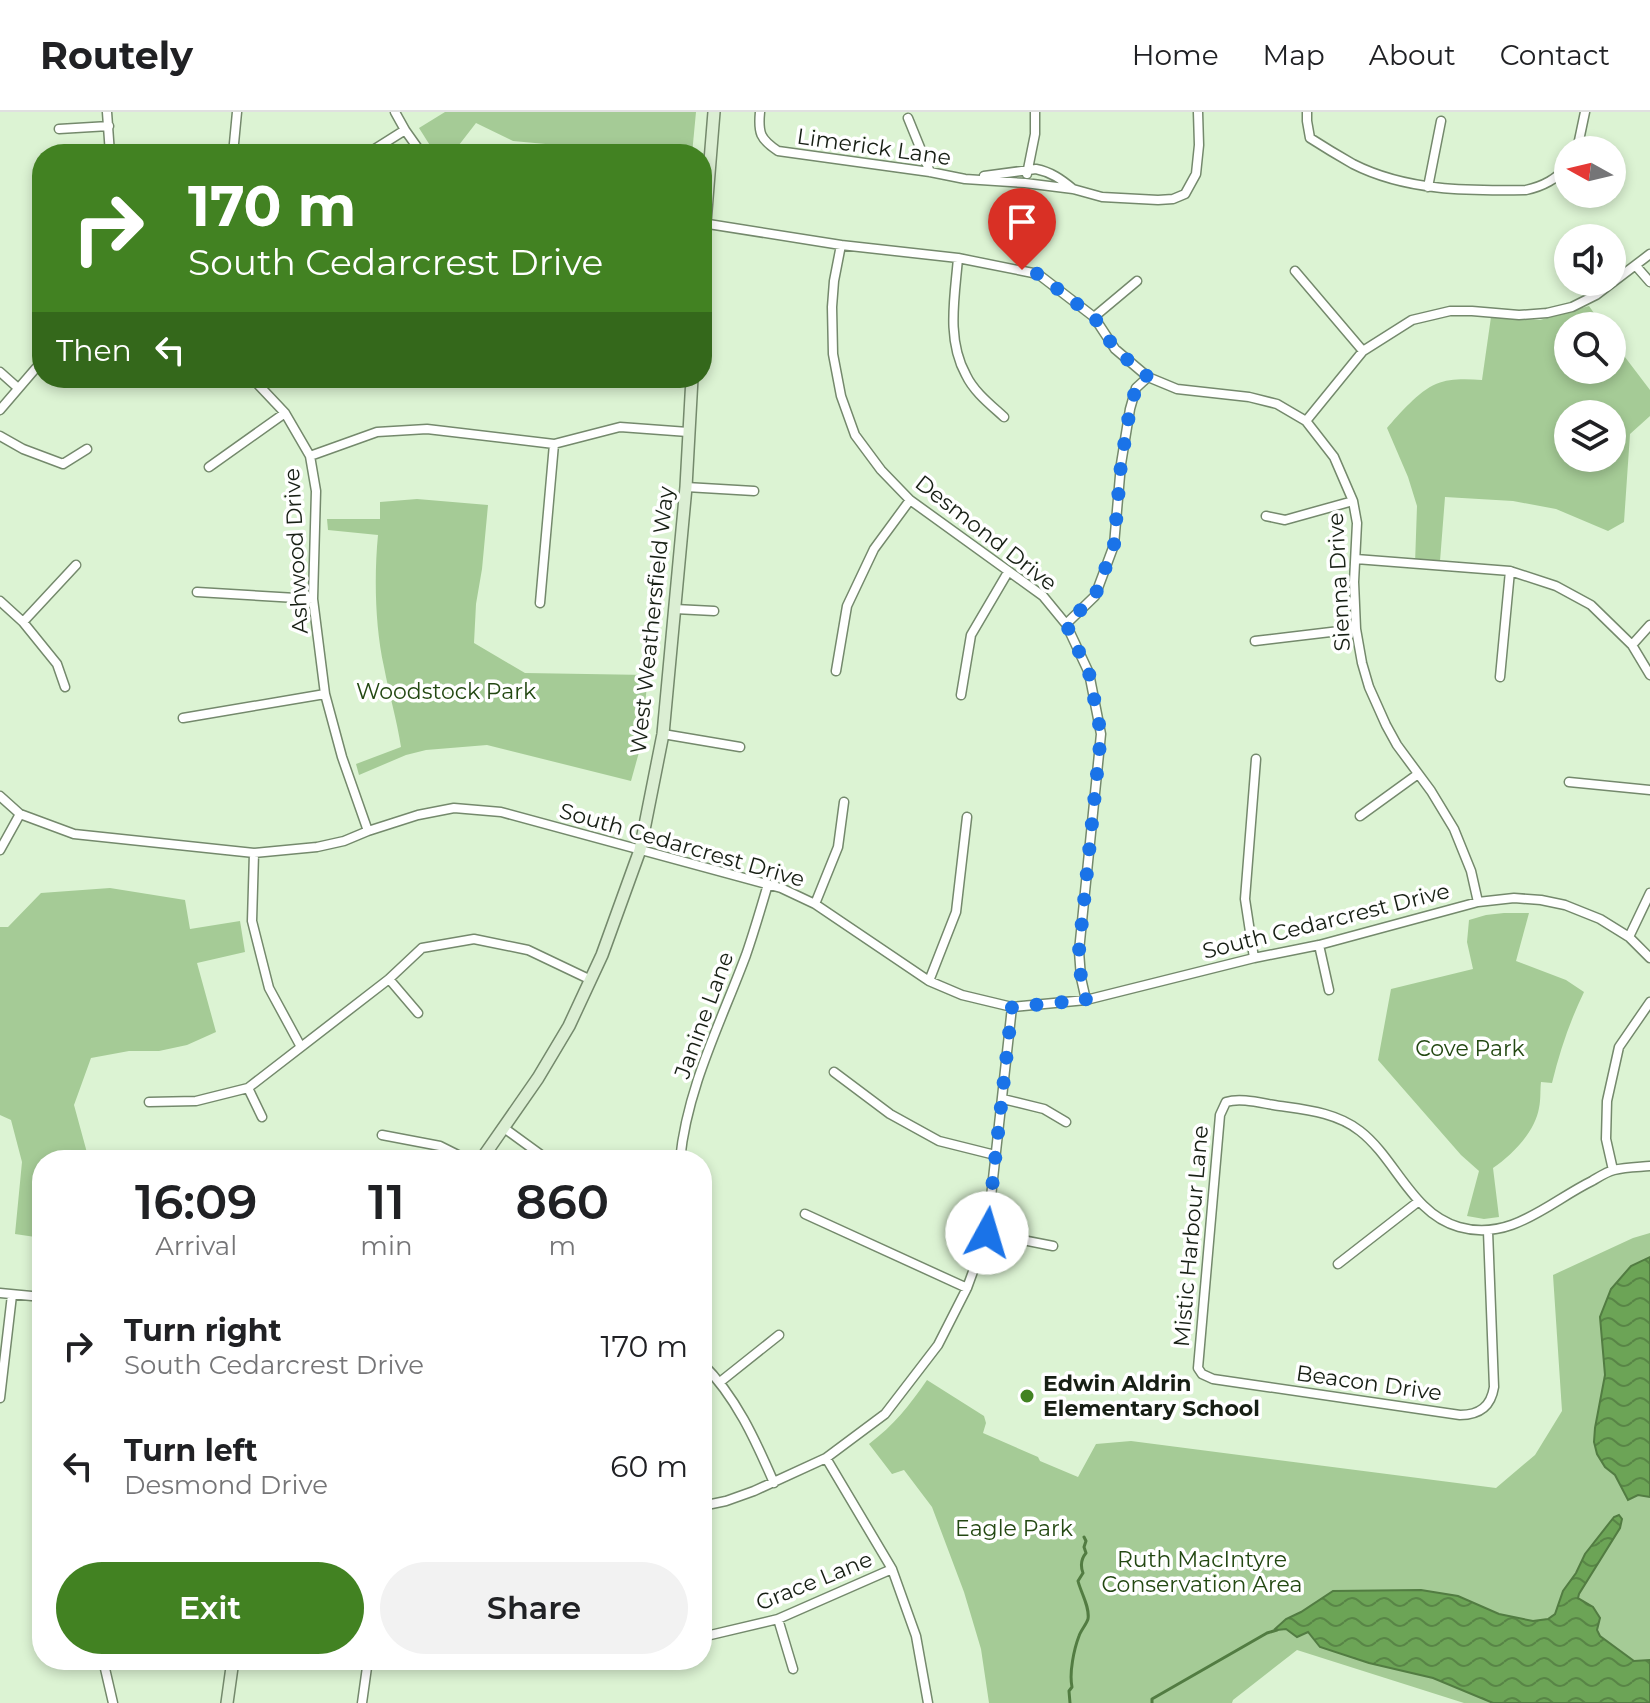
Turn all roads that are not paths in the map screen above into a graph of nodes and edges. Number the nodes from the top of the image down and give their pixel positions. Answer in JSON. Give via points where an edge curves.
{"nodes":[{"id":1,"x":107,"y":112,"type":"edge"},
{"id":2,"x":237,"y":112,"type":"edge"},
{"id":3,"x":395,"y":112,"type":"edge"},
{"id":4,"x":714,"y":112,"type":"edge"},
{"id":5,"x":760,"y":112,"type":"edge"},
{"id":6,"x":1035,"y":112,"type":"edge"},
{"id":7,"x":1198,"y":112,"type":"edge"},
{"id":8,"x":1307,"y":112,"type":"edge"},
{"id":9,"x":1585,"y":112,"type":"edge"},
{"id":10,"x":908,"y":118,"type":"dead end"},
{"id":11,"x":1441,"y":121,"type":"dead end"},
{"id":12,"x":109,"y":126,"type":"junction"},
{"id":13,"x":59,"y":129,"type":"dead end"},
{"id":14,"x":405,"y":130,"type":"junction"},
{"id":15,"x":1580,"y":136,"type":"edge"},
{"id":16,"x":110,"y":144,"type":"edge"},
{"id":17,"x":234,"y":144,"type":"edge"},
{"id":18,"x":383,"y":144,"type":"edge"},
{"id":19,"x":415,"y":144,"type":"edge"},
{"id":20,"x":711,"y":144,"type":"edge"},
{"id":21,"x":1028,"y":170,"type":"junction"},
{"id":22,"x":930,"y":172,"type":"junction"},
{"id":23,"x":965,"y":179,"type":"junction"},
{"id":24,"x":1554,"y":179,"type":"edge"},
{"id":25,"x":1025,"y":183,"type":"junction"},
{"id":26,"x":1428,"y":187,"type":"junction"},
{"id":27,"x":1073,"y":189,"type":"junction"},
{"id":28,"x":712,"y":224,"type":"edge"},
{"id":29,"x":841,"y":245,"type":"junction"},
{"id":30,"x":1650,"y":254,"type":"edge"},
{"id":31,"x":958,"y":258,"type":"junction"},
{"id":32,"x":1636,"y":266,"type":"junction"},
{"id":33,"x":1295,"y":271,"type":"dead end"},
{"id":34,"x":1137,"y":281,"type":"dead end"},
{"id":35,"x":1650,"y":282,"type":"edge"},
{"id":36,"x":1094,"y":317,"type":"junction"},
{"id":37,"x":1363,"y":351,"type":"junction"},
{"id":38,"x":0,"y":372,"type":"edge"},
{"id":39,"x":32,"y":372,"type":"edge"},
{"id":40,"x":1148,"y":377,"type":"junction"},
{"id":41,"x":18,"y":388,"type":"junction"},
{"id":42,"x":261,"y":388,"type":"edge"},
{"id":43,"x":691,"y":388,"type":"edge"},
{"id":44,"x":0,"y":410,"type":"edge"},
{"id":45,"x":285,"y":413,"type":"junction"},
{"id":46,"x":1004,"y":417,"type":"dead end"},
{"id":47,"x":1306,"y":421,"type":"junction"},
{"id":48,"x":688,"y":432,"type":"junction"},
{"id":49,"x":0,"y":436,"type":"edge"},
{"id":50,"x":554,"y":444,"type":"junction"},
{"id":51,"x":87,"y":449,"type":"dead end"},
{"id":52,"x":310,"y":456,"type":"junction"},
{"id":53,"x":209,"y":467,"type":"dead end"},
{"id":54,"x":686,"y":487,"type":"junction"},
{"id":55,"x":754,"y":491,"type":"dead end"},
{"id":56,"x":910,"y":500,"type":"junction"},
{"id":57,"x":1353,"y":501,"type":"junction"},
{"id":58,"x":1266,"y":516,"type":"dead end"},
{"id":59,"x":1356,"y":559,"type":"junction"},
{"id":60,"x":76,"y":565,"type":"dead end"},
{"id":61,"x":1510,"y":571,"type":"junction"},
{"id":62,"x":1008,"y":572,"type":"junction"},
{"id":63,"x":197,"y":592,"type":"dead end"},
{"id":64,"x":313,"y":599,"type":"junction"},
{"id":65,"x":0,"y":601,"type":"edge"},
{"id":66,"x":540,"y":603,"type":"dead end"},
{"id":67,"x":675,"y":609,"type":"junction"},
{"id":68,"x":714,"y":611,"type":"dead end"},
{"id":69,"x":23,"y":622,"type":"junction"},
{"id":70,"x":1066,"y":624,"type":"junction"},
{"id":71,"x":1650,"y":625,"type":"edge"},
{"id":72,"x":1356,"y":629,"type":"junction"},
{"id":73,"x":1255,"y":641,"type":"dead end"},
{"id":74,"x":1632,"y":645,"type":"junction"},
{"id":75,"x":836,"y":671,"type":"dead end"},
{"id":76,"x":1650,"y":675,"type":"edge"},
{"id":77,"x":1500,"y":677,"type":"dead end"},
{"id":78,"x":65,"y":687,"type":"dead end"},
{"id":79,"x":325,"y":694,"type":"junction"},
{"id":80,"x":961,"y":695,"type":"dead end"},
{"id":81,"x":183,"y":718,"type":"dead end"},
{"id":82,"x":663,"y":734,"type":"junction"},
{"id":83,"x":740,"y":747,"type":"dead end"},
{"id":84,"x":1256,"y":759,"type":"dead end"},
{"id":85,"x":1418,"y":774,"type":"junction"},
{"id":86,"x":1569,"y":782,"type":"dead end"},
{"id":87,"x":1650,"y":790,"type":"edge"},
{"id":88,"x":0,"y":796,"type":"edge"},
{"id":89,"x":844,"y":802,"type":"dead end"},
{"id":90,"x":20,"y":814,"type":"junction"},
{"id":91,"x":1360,"y":816,"type":"dead end"},
{"id":92,"x":967,"y":817,"type":"dead end"},
{"id":93,"x":368,"y":831,"type":"junction"},
{"id":94,"x":0,"y":850,"type":"edge"},
{"id":95,"x":640,"y":850,"type":"junction"},
{"id":96,"x":254,"y":853,"type":"junction"},
{"id":97,"x":768,"y":884,"type":"junction"},
{"id":98,"x":1650,"y":893,"type":"edge"},
{"id":99,"x":1478,"y":902,"type":"junction"},
{"id":100,"x":815,"y":904,"type":"junction"},
{"id":101,"x":1629,"y":937,"type":"junction"},
{"id":102,"x":1319,"y":945,"type":"junction"},
{"id":103,"x":1254,"y":958,"type":"junction"},
{"id":104,"x":1650,"y":958,"type":"edge"},
{"id":105,"x":389,"y":979,"type":"junction"},
{"id":106,"x":591,"y":980,"type":"junction"},
{"id":107,"x":929,"y":981,"type":"junction"},
{"id":108,"x":1329,"y":990,"type":"dead end"},
{"id":109,"x":1086,"y":1000,"type":"junction"},
{"id":110,"x":1650,"y":1002,"type":"edge"},
{"id":111,"x":1012,"y":1007,"type":"junction"},
{"id":112,"x":418,"y":1013,"type":"dead end"},
{"id":113,"x":301,"y":1047,"type":"junction"},
{"id":114,"x":834,"y":1072,"type":"dead end"},
{"id":115,"x":248,"y":1088,"type":"junction"},
{"id":116,"x":1003,"y":1099,"type":"junction"},
{"id":117,"x":149,"y":1102,"type":"dead end"},
{"id":118,"x":262,"y":1117,"type":"dead end"},
{"id":119,"x":1066,"y":1122,"type":"dead end"},
{"id":120,"x":504,"y":1128,"type":"junction"},
{"id":121,"x":382,"y":1135,"type":"dead end"},
{"id":122,"x":448,"y":1150,"type":"edge"},
{"id":123,"x":488,"y":1150,"type":"edge"},
{"id":124,"x":534,"y":1150,"type":"edge"},
{"id":125,"x":681,"y":1150,"type":"edge"},
{"id":126,"x":995,"y":1155,"type":"junction"},
{"id":127,"x":1650,"y":1166,"type":"edge"},
{"id":128,"x":1613,"y":1170,"type":"junction"},
{"id":129,"x":1419,"y":1201,"type":"junction"},
{"id":130,"x":805,"y":1214,"type":"dead end"},
{"id":131,"x":1488,"y":1231,"type":"junction"},
{"id":132,"x":987,"y":1233,"type":"junction"},
{"id":133,"x":1053,"y":1246,"type":"dead end"},
{"id":134,"x":1338,"y":1264,"type":"dead end"},
{"id":135,"x":967,"y":1288,"type":"junction"},
{"id":136,"x":0,"y":1293,"type":"edge"},
{"id":137,"x":12,"y":1295,"type":"junction"},
{"id":138,"x":32,"y":1296,"type":"edge"},
{"id":139,"x":779,"y":1335,"type":"dead end"},
{"id":140,"x":712,"y":1374,"type":"edge"},
{"id":141,"x":1202,"y":1374,"type":"joint"},
{"id":142,"x":720,"y":1382,"type":"junction"},
{"id":143,"x":0,"y":1398,"type":"edge"},
{"id":144,"x":826,"y":1458,"type":"junction"},
{"id":145,"x":774,"y":1483,"type":"junction"},
{"id":146,"x":712,"y":1504,"type":"edge"},
{"id":147,"x":892,"y":1569,"type":"junction"},
{"id":148,"x":778,"y":1619,"type":"junction"},
{"id":149,"x":712,"y":1635,"type":"edge"},
{"id":150,"x":793,"y":1669,"type":"dead end"},
{"id":151,"x":105,"y":1670,"type":"edge"},
{"id":152,"x":232,"y":1670,"type":"edge"},
{"id":153,"x":367,"y":1670,"type":"edge"},
{"id":154,"x":113,"y":1703,"type":"edge"},
{"id":155,"x":227,"y":1703,"type":"edge"},
{"id":156,"x":362,"y":1703,"type":"edge"},
{"id":157,"x":928,"y":1703,"type":"edge"}],
"edges":[{"from":1,"to":12,"type":"street"},
{"from":2,"to":17,"type":"street"},
{"from":3,"to":14,"type":"street"},
{"from":4,"to":20,"type":"street"},
{"from":5,"to":22,"type":"street","name":"Limerick Lane","via":[[759,130],[766,144],[778,151]]},
{"from":6,"to":21,"type":"street"},
{"from":7,"to":27,"type":"street","name":"Limerick Lane","via":[[1196,174],[1185,194],[1158,200],[1102,197]]},
{"from":8,"to":26,"type":"street","via":[[1310,138],[1354,165]]},
{"from":9,"to":15,"type":"street"},
{"from":10,"to":22,"type":"street"},
{"from":11,"to":26,"type":"street"},
{"from":12,"to":13,"type":"street"},
{"from":12,"to":16,"type":"street"},
{"from":14,"to":18,"type":"street"},
{"from":14,"to":19,"type":"street"},
{"from":21,"to":23,"type":"street","name":"Limerick Lane"},
{"from":21,"to":25,"type":"street"},
{"from":21,"to":27,"type":"street","name":"Limerick Lane","via":[[1045,171]]},
{"from":22,"to":23,"type":"street","name":"Limerick Lane"},
{"from":23,"to":25,"type":"street","name":"Limerick Lane"},
{"from":24,"to":26,"type":"street","via":[[1526,190]]},
{"from":25,"to":27,"type":"street","name":"Limerick Lane"},
{"from":28,"to":29,"type":"street","name":"Sienna Drive"},
{"from":29,"to":31,"type":"street","name":"Sienna Drive"},
{"from":29,"to":56,"type":"street","name":"Desmond Drive","via":[[832,307],[841,396],[855,435]]},
{"from":30,"to":32,"type":"street"},
{"from":31,"to":36,"type":"street","name":"Sienna Drive","via":[[1038,274]]},
{"from":31,"to":46,"type":"street","via":[[952,325],[958,351],[966,376]]},
{"from":32,"to":35,"type":"street"},
{"from":32,"to":37,"type":"street","via":[[1572,307],[1519,315],[1450,311],[1412,320]]},
{"from":33,"to":37,"type":"street"},
{"from":34,"to":36,"type":"street"},
{"from":36,"to":40,"type":"street","name":"Sienna Drive","via":[[1115,349]]},
{"from":37,"to":47,"type":"street"},
{"from":38,"to":41,"type":"street"},
{"from":39,"to":41,"type":"street"},
{"from":40,"to":47,"type":"street","name":"Sienna Drive","via":[[1177,389],[1277,404]]},
{"from":40,"to":70,"type":"street","via":[[1136,388],[1130,409],[1114,545],[1095,596]]},
{"from":41,"to":44,"type":"street"},
{"from":42,"to":45,"type":"street","name":"Ashwood Drive"},
{"from":43,"to":48,"type":"street","name":"West Weathersfield Way"},
{"from":45,"to":52,"type":"street","name":"Ashwood Drive"},
{"from":45,"to":53,"type":"street"},
{"from":47,"to":57,"type":"street","name":"Sienna Drive","via":[[1334,457]]},
{"from":48,"to":50,"type":"street","via":[[620,427]]},
{"from":48,"to":54,"type":"street","name":"West Weathersfield Way"},
{"from":49,"to":51,"type":"street","via":[[63,464]]},
{"from":50,"to":52,"type":"street","via":[[427,429],[377,432]]},
{"from":50,"to":66,"type":"street"},
{"from":52,"to":64,"type":"street","name":"Ashwood Drive","via":[[316,491]]},
{"from":54,"to":55,"type":"street"},
{"from":54,"to":67,"type":"street","name":"West Weathersfield Way"},
{"from":56,"to":62,"type":"street","name":"Desmond Drive"},
{"from":56,"to":75,"type":"street","via":[[874,549],[847,606]]},
{"from":57,"to":58,"type":"street","via":[[1285,520]]},
{"from":57,"to":59,"type":"street","name":"Sienna Drive"},
{"from":59,"to":61,"type":"street"},
{"from":59,"to":72,"type":"street","name":"Sienna Drive"},
{"from":60,"to":69,"type":"street"},
{"from":61,"to":74,"type":"street","via":[[1591,605]]},
{"from":61,"to":77,"type":"street"},
{"from":62,"to":70,"type":"street","name":"Desmond Drive","via":[[1043,596]]},
{"from":62,"to":80,"type":"street","via":[[971,635]]},
{"from":63,"to":64,"type":"street"},
{"from":64,"to":79,"type":"street","name":"Ashwood Drive"},
{"from":65,"to":69,"type":"street"},
{"from":67,"to":68,"type":"street"},
{"from":67,"to":82,"type":"street","name":"West Weathersfield Way"},
{"from":69,"to":78,"type":"street","via":[[57,664]]},
{"from":70,"to":109,"type":"street","name":"Desmond Drive","via":[[1089,673],[1101,734],[1079,951]]},
{"from":71,"to":74,"type":"street"},
{"from":72,"to":73,"type":"street"},
{"from":72,"to":85,"type":"street","name":"Sienna Drive","via":[[1377,707]]},
{"from":74,"to":76,"type":"street"},
{"from":79,"to":81,"type":"street"},
{"from":79,"to":93,"type":"street","name":"Ashwood Drive"},
{"from":82,"to":83,"type":"street"},
{"from":82,"to":95,"type":"street","name":"West Weathersfield Way"},
{"from":84,"to":103,"type":"street","via":[[1245,899]]},
{"from":85,"to":91,"type":"street"},
{"from":85,"to":99,"type":"street","name":"Sienna Drive","via":[[1457,837]]},
{"from":86,"to":87,"type":"street"},
{"from":88,"to":90,"type":"street","name":"South Cedarcrest Drive"},
{"from":89,"to":100,"type":"street","via":[[838,847]]},
{"from":90,"to":94,"type":"street"},
{"from":90,"to":96,"type":"street","name":"South Cedarcrest Drive","via":[[74,834]]},
{"from":92,"to":107,"type":"street","via":[[956,912]]},
{"from":93,"to":95,"type":"street","name":"South Cedarcrest Drive","via":[[454,808],[501,812]]},
{"from":93,"to":96,"type":"street","name":"South Cedarcrest Drive","via":[[317,847]]},
{"from":95,"to":97,"type":"street","name":"South Cedarcrest Drive"},
{"from":95,"to":106,"type":"street","name":"West Weathersfield Way"},
{"from":96,"to":113,"type":"street","via":[[252,921],[269,988]]},
{"from":97,"to":100,"type":"street","name":"South Cedarcrest Drive"},
{"from":97,"to":125,"type":"street","name":"Janine Lane","via":[[700,1069]]},
{"from":98,"to":101,"type":"street"},
{"from":99,"to":101,"type":"street","name":"South Cedarcrest Drive","via":[[1514,898],[1565,905]]},
{"from":99,"to":102,"type":"street","name":"South Cedarcrest Drive"},
{"from":100,"to":107,"type":"street","name":"South Cedarcrest Drive"},
{"from":101,"to":104,"type":"street","name":"South Cedarcrest Drive"},
{"from":102,"to":103,"type":"street","name":"South Cedarcrest Drive"},
{"from":102,"to":108,"type":"street"},
{"from":103,"to":109,"type":"street","name":"South Cedarcrest Drive"},
{"from":105,"to":106,"type":"street","via":[[422,948],[474,939],[528,950]]},
{"from":105,"to":112,"type":"street"},
{"from":105,"to":113,"type":"street"},
{"from":106,"to":120,"type":"street","name":"West Weathersfield Way","via":[[559,1043]]},
{"from":107,"to":111,"type":"street","name":"South Cedarcrest Drive"},
{"from":109,"to":111,"type":"street","name":"South Cedarcrest Drive"},
{"from":110,"to":128,"type":"street","via":[[1619,1047],[1607,1101],[1606,1139]]},
{"from":111,"to":116,"type":"street"},
{"from":113,"to":115,"type":"street"},
{"from":114,"to":126,"type":"street","via":[[890,1114],[939,1141]]},
{"from":115,"to":117,"type":"street","via":[[196,1101]]},
{"from":115,"to":118,"type":"street"},
{"from":116,"to":119,"type":"street","via":[[1044,1109]]},
{"from":116,"to":126,"type":"street"},
{"from":120,"to":123,"type":"street","name":"West Weathersfield Way"},
{"from":120,"to":124,"type":"street"},
{"from":121,"to":122,"type":"street"},
{"from":126,"to":132,"type":"street"},
{"from":127,"to":128,"type":"street"},
{"from":128,"to":131,"type":"street","via":[[1518,1224]]},
{"from":129,"to":131,"type":"street","via":[[1447,1223]]},
{"from":129,"to":134,"type":"street"},
{"from":129,"to":141,"type":"street","name":"Mistic Harbour Lane","via":[[1387,1158],[1347,1123],[1313,1110],[1226,1102],[1220,1115],[1197,1363]]},
{"from":130,"to":135,"type":"street"},
{"from":131,"to":141,"type":"street","name":"Beacon Drive","via":[[1494,1387],[1484,1409],[1460,1415]]},
{"from":132,"to":133,"type":"street"},
{"from":132,"to":135,"type":"street"},
{"from":135,"to":144,"type":"street","via":[[938,1345],[885,1414]]},
{"from":136,"to":137,"type":"street"},
{"from":137,"to":138,"type":"street"},
{"from":137,"to":143,"type":"street"},
{"from":139,"to":142,"type":"street"},
{"from":140,"to":142,"type":"street"},
{"from":142,"to":145,"type":"street","via":[[746,1421]]},
{"from":144,"to":145,"type":"street"},
{"from":144,"to":147,"type":"street"},
{"from":145,"to":146,"type":"street"},
{"from":147,"to":148,"type":"street","name":"Grace Lane"},
{"from":147,"to":157,"type":"street","via":[[916,1636]]},
{"from":148,"to":149,"type":"street","name":"Grace Lane"},
{"from":148,"to":150,"type":"street"},
{"from":151,"to":154,"type":"street"},
{"from":152,"to":155,"type":"street"},
{"from":153,"to":156,"type":"street"}]}
